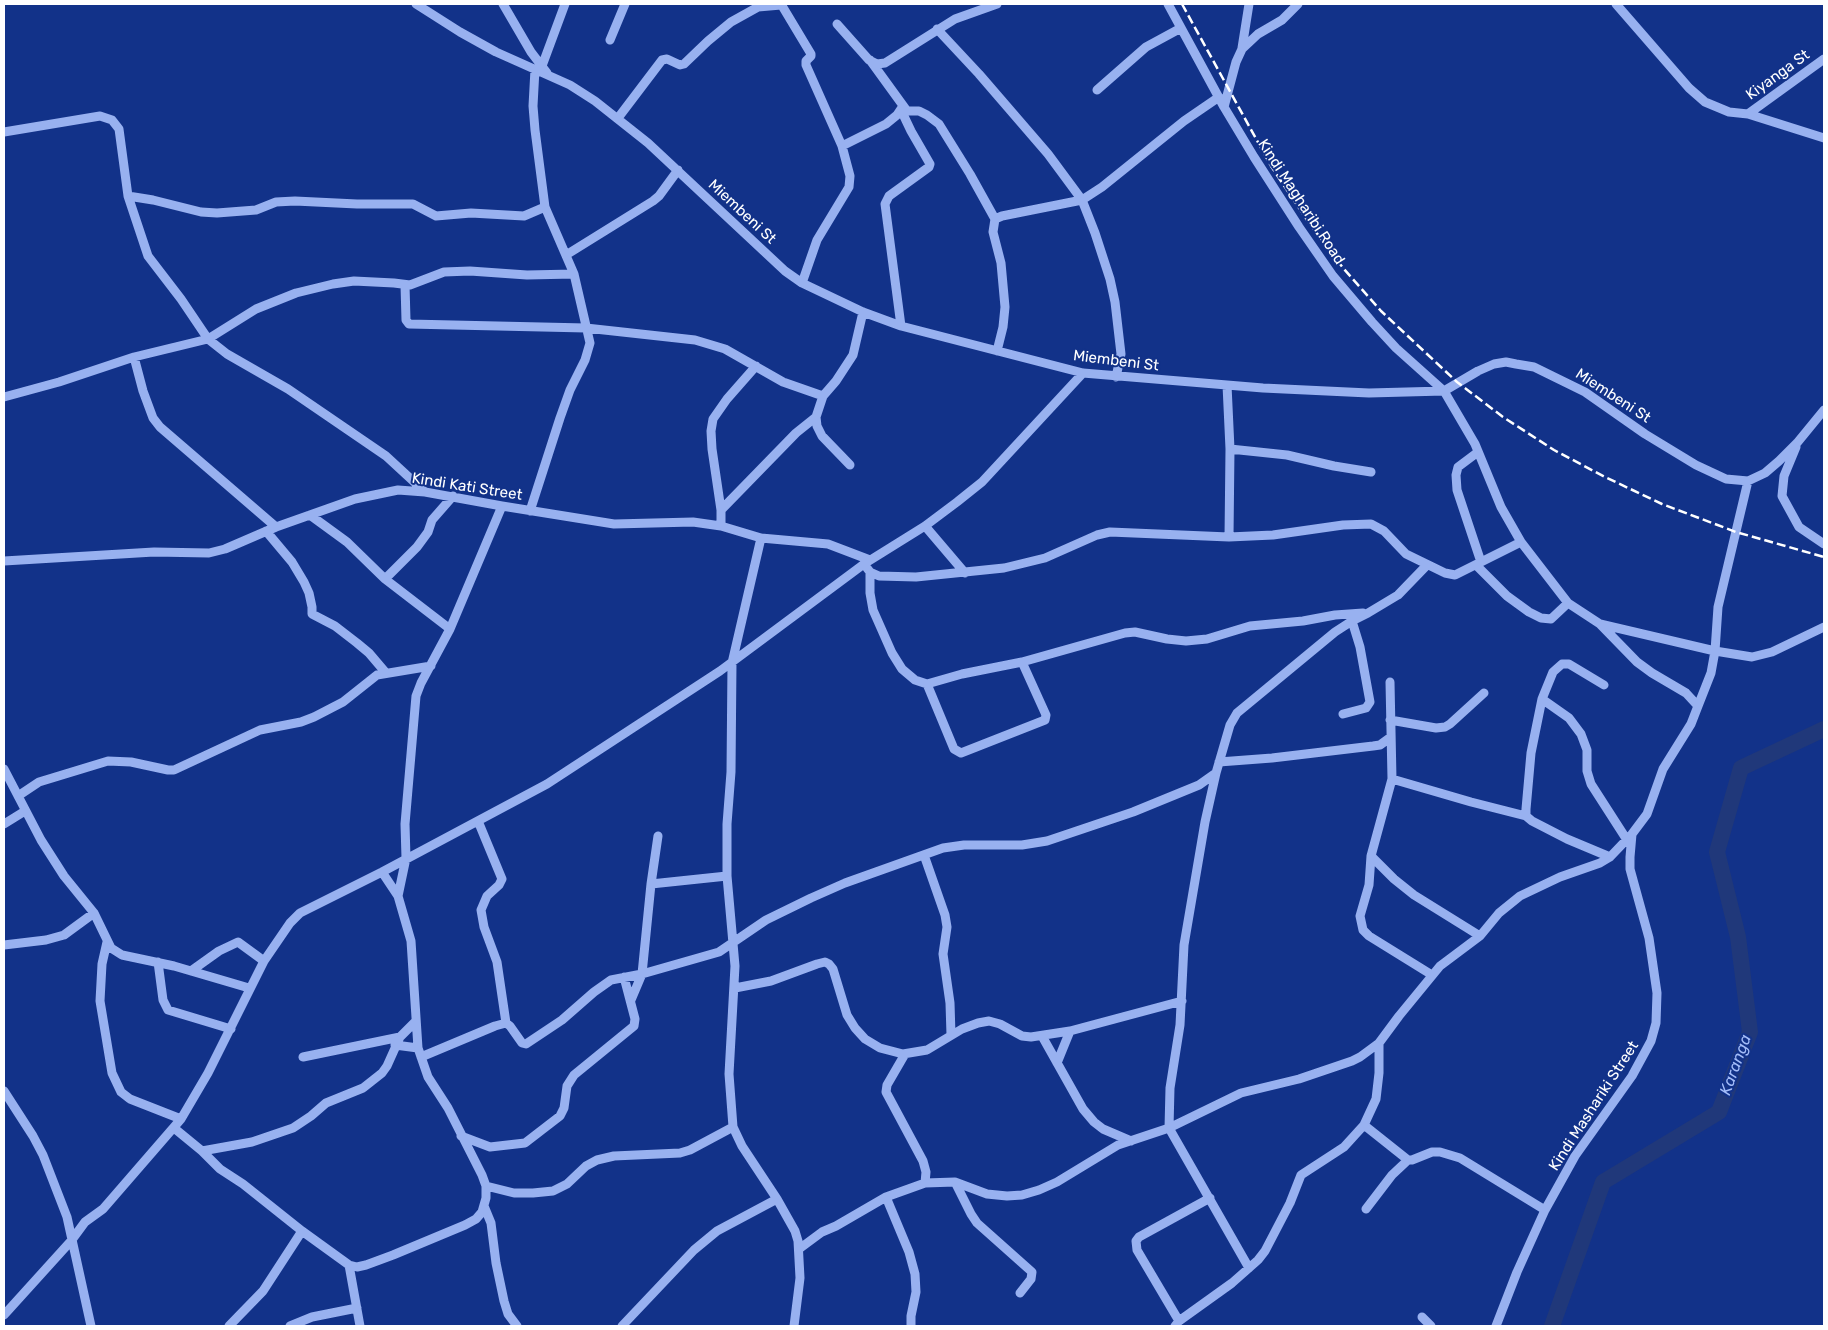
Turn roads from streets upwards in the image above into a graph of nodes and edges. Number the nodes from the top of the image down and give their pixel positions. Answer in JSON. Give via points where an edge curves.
{"nodes":[{"id":1,"x":416,"y":4,"type":"edge"},
{"id":2,"x":503,"y":4,"type":"edge"},
{"id":3,"x":565,"y":4,"type":"edge"},
{"id":4,"x":625,"y":4,"type":"edge"},
{"id":5,"x":781,"y":4,"type":"edge"},
{"id":6,"x":997,"y":4,"type":"edge"},
{"id":7,"x":1168,"y":4,"type":"edge"},
{"id":8,"x":1249,"y":4,"type":"edge"},
{"id":9,"x":1298,"y":4,"type":"edge"},
{"id":10,"x":1616,"y":4,"type":"edge"},
{"id":11,"x":837,"y":24,"type":"dead end"},
{"id":12,"x":1181,"y":28,"type":"junction"},
{"id":13,"x":937,"y":29,"type":"junction"},
{"id":14,"x":610,"y":40,"type":"dead end"},
{"id":15,"x":1242,"y":48,"type":"junction"},
{"id":16,"x":1824,"y":59,"type":"edge"},
{"id":17,"x":870,"y":60,"type":"junction"},
{"id":18,"x":541,"y":70,"type":"junction"},
{"id":19,"x":1098,"y":90,"type":"dead end"},
{"id":20,"x":1219,"y":97,"type":"junction"},
{"id":21,"x":1224,"y":107,"type":"junction"},
{"id":22,"x":902,"y":108,"type":"junction"},
{"id":23,"x":1748,"y":114,"type":"junction"},
{"id":24,"x":618,"y":118,"type":"junction"},
{"id":25,"x":4,"y":132,"type":"edge"},
{"id":26,"x":1824,"y":138,"type":"edge"},
{"id":27,"x":842,"y":146,"type":"junction"},
{"id":28,"x":678,"y":170,"type":"junction"},
{"id":29,"x":128,"y":196,"type":"junction"},
{"id":30,"x":1082,"y":200,"type":"junction"},
{"id":31,"x":545,"y":207,"type":"junction"},
{"id":32,"x":995,"y":219,"type":"junction"},
{"id":33,"x":566,"y":255,"type":"junction"},
{"id":34,"x":574,"y":274,"type":"junction"},
{"id":35,"x":802,"y":283,"type":"junction"},
{"id":36,"x":405,"y":285,"type":"junction"},
{"id":37,"x":863,"y":312,"type":"junction"},
{"id":38,"x":901,"y":326,"type":"junction"},
{"id":39,"x":586,"y":328,"type":"junction"},
{"id":40,"x":208,"y":339,"type":"junction"},
{"id":41,"x":997,"y":351,"type":"junction"},
{"id":42,"x":134,"y":357,"type":"junction"},
{"id":43,"x":756,"y":366,"type":"junction"},
{"id":44,"x":1083,"y":373,"type":"junction"},
{"id":45,"x":1116,"y":377,"type":"junction"},
{"id":46,"x":1227,"y":385,"type":"junction"},
{"id":47,"x":1444,"y":391,"type":"junction"},
{"id":48,"x":823,"y":396,"type":"junction"},
{"id":49,"x":4,"y":397,"type":"edge"},
{"id":50,"x":1824,"y":410,"type":"edge"},
{"id":51,"x":816,"y":417,"type":"junction"},
{"id":52,"x":1798,"y":443,"type":"junction"},
{"id":53,"x":1230,"y":449,"type":"junction"},
{"id":54,"x":1478,"y":452,"type":"junction"},
{"id":55,"x":850,"y":465,"type":"dead end"},
{"id":56,"x":1371,"y":472,"type":"dead end"},
{"id":57,"x":1748,"y":481,"type":"junction"},
{"id":58,"x":425,"y":492,"type":"junction"},
{"id":59,"x":453,"y":496,"type":"junction"},
{"id":60,"x":502,"y":506,"type":"junction"},
{"id":61,"x":720,"y":510,"type":"junction"},
{"id":62,"x":530,"y":511,"type":"junction"},
{"id":63,"x":310,"y":515,"type":"junction"},
{"id":64,"x":721,"y":526,"type":"junction"},
{"id":65,"x":925,"y":526,"type":"junction"},
{"id":66,"x":276,"y":527,"type":"junction"},
{"id":67,"x":266,"y":531,"type":"junction"},
{"id":68,"x":1229,"y":537,"type":"junction"},
{"id":69,"x":761,"y":538,"type":"junction"},
{"id":70,"x":1521,"y":542,"type":"junction"},
{"id":71,"x":1824,"y":544,"type":"edge"},
{"id":72,"x":4,"y":561,"type":"edge"},
{"id":73,"x":1478,"y":564,"type":"junction"},
{"id":74,"x":1427,"y":565,"type":"junction"},
{"id":75,"x":868,"y":566,"type":"junction"},
{"id":76,"x":965,"y":573,"type":"junction"},
{"id":77,"x":385,"y":579,"type":"junction"},
{"id":78,"x":1568,"y":603,"type":"junction"},
{"id":79,"x":1368,"y":613,"type":"junction"},
{"id":80,"x":1352,"y":620,"type":"junction"},
{"id":81,"x":1600,"y":624,"type":"junction"},
{"id":82,"x":1824,"y":627,"type":"edge"},
{"id":83,"x":450,"y":630,"type":"junction"},
{"id":84,"x":1715,"y":651,"type":"junction"},
{"id":85,"x":1022,"y":662,"type":"junction"},
{"id":86,"x":732,"y":663,"type":"junction"},
{"id":87,"x":431,"y":666,"type":"junction"},
{"id":88,"x":386,"y":673,"type":"junction"},
{"id":89,"x":1390,"y":682,"type":"dead end"},
{"id":90,"x":927,"y":684,"type":"junction"},
{"id":91,"x":1604,"y":685,"type":"dead end"},
{"id":92,"x":1484,"y":693,"type":"dead end"},
{"id":93,"x":1542,"y":699,"type":"junction"},
{"id":94,"x":1698,"y":706,"type":"junction"},
{"id":95,"x":1343,"y":714,"type":"dead end"},
{"id":96,"x":1390,"y":720,"type":"junction"},
{"id":97,"x":1391,"y":737,"type":"junction"},
{"id":98,"x":1218,"y":762,"type":"junction"},
{"id":99,"x":4,"y":769,"type":"edge"},
{"id":100,"x":1216,"y":773,"type":"junction"},
{"id":101,"x":1392,"y":779,"type":"junction"},
{"id":102,"x":18,"y":796,"type":"junction"},
{"id":103,"x":25,"y":811,"type":"junction"},
{"id":104,"x":1526,"y":816,"type":"junction"},
{"id":105,"x":478,"y":821,"type":"junction"},
{"id":106,"x":4,"y":824,"type":"edge"},
{"id":107,"x":658,"y":836,"type":"dead end"},
{"id":108,"x":1630,"y":837,"type":"junction"},
{"id":109,"x":924,"y":855,"type":"junction"},
{"id":110,"x":1371,"y":856,"type":"junction"},
{"id":111,"x":1610,"y":857,"type":"junction"},
{"id":112,"x":406,"y":858,"type":"junction"},
{"id":113,"x":382,"y":872,"type":"junction"},
{"id":114,"x":727,"y":876,"type":"junction"},
{"id":115,"x":651,"y":884,"type":"junction"},
{"id":116,"x":398,"y":896,"type":"junction"},
{"id":117,"x":94,"y":913,"type":"junction"},
{"id":118,"x":1480,"y":936,"type":"junction"},
{"id":119,"x":107,"y":942,"type":"junction"},
{"id":120,"x":734,"y":943,"type":"junction"},
{"id":121,"x":4,"y":945,"type":"edge"},
{"id":122,"x":264,"y":961,"type":"junction"},
{"id":123,"x":158,"y":962,"type":"junction"},
{"id":124,"x":191,"y":972,"type":"junction"},
{"id":125,"x":642,"y":974,"type":"junction"},
{"id":126,"x":1432,"y":975,"type":"junction"},
{"id":127,"x":624,"y":976,"type":"junction"},
{"id":128,"x":250,"y":988,"type":"junction"},
{"id":129,"x":735,"y":988,"type":"junction"},
{"id":130,"x":631,"y":1000,"type":"junction"},
{"id":131,"x":1182,"y":1002,"type":"junction"},
{"id":132,"x":416,"y":1021,"type":"junction"},
{"id":133,"x":506,"y":1023,"type":"junction"},
{"id":134,"x":230,"y":1029,"type":"junction"},
{"id":135,"x":1070,"y":1031,"type":"junction"},
{"id":136,"x":951,"y":1035,"type":"junction"},
{"id":137,"x":1042,"y":1036,"type":"junction"},
{"id":138,"x":398,"y":1041,"type":"junction"},
{"id":139,"x":1379,"y":1043,"type":"junction"},
{"id":140,"x":419,"y":1052,"type":"junction"},
{"id":141,"x":905,"y":1054,"type":"junction"},
{"id":142,"x":302,"y":1057,"type":"dead end"},
{"id":143,"x":1057,"y":1063,"type":"junction"},
{"id":144,"x":4,"y":1091,"type":"edge"},
{"id":145,"x":181,"y":1120,"type":"junction"},
{"id":146,"x":1364,"y":1125,"type":"junction"},
{"id":147,"x":733,"y":1127,"type":"junction"},
{"id":148,"x":174,"y":1128,"type":"junction"},
{"id":149,"x":1169,"y":1128,"type":"junction"},
{"id":150,"x":461,"y":1136,"type":"junction"},
{"id":151,"x":1131,"y":1141,"type":"junction"},
{"id":152,"x":202,"y":1150,"type":"junction"},
{"id":153,"x":1408,"y":1160,"type":"junction"},
{"id":154,"x":955,"y":1182,"type":"junction"},
{"id":155,"x":925,"y":1183,"type":"junction"},
{"id":156,"x":486,"y":1186,"type":"junction"},
{"id":157,"x":886,"y":1198,"type":"junction"},
{"id":158,"x":1210,"y":1198,"type":"junction"},
{"id":159,"x":777,"y":1200,"type":"junction"},
{"id":160,"x":484,"y":1206,"type":"junction"},
{"id":161,"x":1366,"y":1209,"type":"dead end"},
{"id":162,"x":1545,"y":1210,"type":"junction"},
{"id":163,"x":302,"y":1231,"type":"junction"},
{"id":164,"x":71,"y":1240,"type":"junction"},
{"id":165,"x":799,"y":1249,"type":"junction"},
{"id":166,"x":349,"y":1265,"type":"junction"},
{"id":167,"x":1249,"y":1268,"type":"junction"},
{"id":168,"x":1020,"y":1293,"type":"dead end"},
{"id":169,"x":357,"y":1308,"type":"junction"},
{"id":170,"x":4,"y":1315,"type":"edge"},
{"id":171,"x":795,"y":1316,"type":"junction"},
{"id":172,"x":1422,"y":1317,"type":"dead end"},
{"id":173,"x":1177,"y":1324,"type":"edge"},
{"id":174,"x":91,"y":1326,"type":"edge"},
{"id":175,"x":229,"y":1326,"type":"edge"},
{"id":176,"x":290,"y":1326,"type":"edge"},
{"id":177,"x":360,"y":1326,"type":"edge"},
{"id":178,"x":517,"y":1326,"type":"edge"},
{"id":179,"x":622,"y":1326,"type":"edge"},
{"id":180,"x":790,"y":1326,"type":"edge"},
{"id":181,"x":794,"y":1326,"type":"edge"},
{"id":182,"x":911,"y":1326,"type":"edge"},
{"id":183,"x":1431,"y":1326,"type":"edge"},
{"id":184,"x":1496,"y":1326,"type":"edge"}],
"edges":[{"from":1,"to":18,"type":"street","name":"Miembeni St","via":[[496,52]]},
{"from":2,"to":18,"type":"street"},
{"from":3,"to":18,"type":"street"},
{"from":4,"to":14,"type":"street"},
{"from":5,"to":24,"type":"street","via":[[758,7],[747,13],[718,32],[684,64],[662,60]]},
{"from":5,"to":27,"type":"street","via":[[811,54],[806,65]]},
{"from":6,"to":13,"type":"street"},
{"from":7,"to":12,"type":"street","name":"Kindi Magharibi Road"},
{"from":8,"to":15,"type":"street"},
{"from":9,"to":15,"type":"street","via":[[1282,20]]},
{"from":10,"to":23,"type":"street","via":[[1689,88],[1706,102],[1729,112]]},
{"from":11,"to":17,"type":"street"},
{"from":12,"to":19,"type":"street","via":[[1146,47]]},
{"from":12,"to":20,"type":"street","name":"Kindi Magharibi Road"},
{"from":13,"to":17,"type":"street","via":[[885,63]]},
{"from":13,"to":30,"type":"street","via":[[1048,154]]},
{"from":15,"to":21,"type":"street"},
{"from":16,"to":23,"type":"street","name":"Kiyanga St"},
{"from":17,"to":22,"type":"street"},
{"from":18,"to":24,"type":"street","name":"Miembeni St","via":[[570,85]]},
{"from":18,"to":31,"type":"street","via":[[533,106]]},
{"from":20,"to":21,"type":"street","name":"Kindi Magharibi Road"},
{"from":20,"to":30,"type":"street"},
{"from":21,"to":47,"type":"street","name":"Kindi Magharibi Road","via":[[1333,276],[1396,348]]},
{"from":22,"to":27,"type":"street","via":[[886,124]]},
{"from":22,"to":32,"type":"street","via":[[908,112],[920,111],[938,124]]},
{"from":22,"to":38,"type":"street","via":[[930,164],[889,196],[885,204]]},
{"from":23,"to":26,"type":"street"},
{"from":24,"to":28,"type":"street","name":"Miembeni St"},
{"from":25,"to":29,"type":"street","via":[[70,120],[108,118],[119,130]]},
{"from":27,"to":35,"type":"street","via":[[850,176],[849,187],[817,240]]},
{"from":28,"to":33,"type":"street","via":[[653,201]]},
{"from":28,"to":35,"type":"street","name":"Miembeni St","via":[[785,271]]},
{"from":29,"to":31,"type":"street","via":[[218,213],[256,210],[276,202],[295,201],[413,204],[436,216],[471,213],[524,216]]},
{"from":29,"to":40,"type":"street","via":[[148,256]]},
{"from":30,"to":32,"type":"street"},
{"from":30,"to":45,"type":"street","via":[[1113,295],[1121,354]]},
{"from":31,"to":33,"type":"street"},
{"from":32,"to":41,"type":"street","via":[[993,232],[1001,263],[1005,307]]},
{"from":33,"to":34,"type":"street"},
{"from":34,"to":36,"type":"street","via":[[444,272]]},
{"from":34,"to":39,"type":"street"},
{"from":35,"to":37,"type":"street","name":"Miembeni St"},
{"from":36,"to":39,"type":"street","via":[[406,320],[409,324]]},
{"from":36,"to":40,"type":"street","via":[[354,281],[296,293],[256,309]]},
{"from":37,"to":38,"type":"street","name":"Miembeni St"},
{"from":37,"to":48,"type":"street","via":[[853,356]]},
{"from":38,"to":41,"type":"street","name":"Miembeni St"},
{"from":39,"to":43,"type":"street","via":[[695,340],[725,349]]},
{"from":39,"to":62,"type":"street","via":[[589,349],[560,418]]},
{"from":40,"to":42,"type":"street"},
{"from":40,"to":58,"type":"street","via":[[226,354],[288,389],[386,456]]},
{"from":41,"to":44,"type":"street","name":"Miembeni St"},
{"from":42,"to":49,"type":"street"},
{"from":42,"to":66,"type":"street","via":[[153,418],[160,427]]},
{"from":43,"to":48,"type":"street","via":[[783,382]]},
{"from":43,"to":61,"type":"street","via":[[713,419],[712,449]]},
{"from":44,"to":45,"type":"street","name":"Miembeni St"},
{"from":44,"to":65,"type":"street","via":[[982,482]]},
{"from":45,"to":46,"type":"street","name":"Miembeni St"},
{"from":46,"to":47,"type":"street","name":"Miembeni St","via":[[1369,393]]},
{"from":46,"to":53,"type":"street"},
{"from":47,"to":54,"type":"street","name":"Kindi Magharibi Road"},
{"from":47,"to":57,"type":"street","name":"Miembeni St","via":[[1494,364],[1506,362],[1534,367],[1585,392],[1645,434],[1696,464],[1726,479]]},
{"from":48,"to":51,"type":"street"},
{"from":50,"to":52,"type":"street"},
{"from":51,"to":55,"type":"street","via":[[822,436]]},
{"from":51,"to":61,"type":"street","via":[[785,443]]},
{"from":52,"to":57,"type":"street","via":[[1765,472]]},
{"from":52,"to":71,"type":"street","via":[[1784,476],[1782,496],[1799,526]]},
{"from":53,"to":56,"type":"street","via":[[1287,455]]},
{"from":53,"to":68,"type":"street"},
{"from":54,"to":70,"type":"street","name":"Kindi Magharibi Road","via":[[1500,507]]},
{"from":54,"to":73,"type":"street","via":[[1458,467],[1456,475],[1457,490]]},
{"from":57,"to":84,"type":"street","via":[[1721,592]]},
{"from":58,"to":59,"type":"street","name":"Kindi Kati Street"},
{"from":58,"to":63,"type":"street","name":"Kindi Kati Street","via":[[398,490],[378,493]]},
{"from":59,"to":60,"type":"street","name":"Kindi Kati Street"},
{"from":59,"to":77,"type":"street","via":[[432,520],[417,547]]},
{"from":60,"to":62,"type":"street","name":"Kindi Kati Street"},
{"from":60,"to":83,"type":"street"},
{"from":61,"to":64,"type":"street"},
{"from":62,"to":64,"type":"street","name":"Kindi Kati Street","via":[[614,524],[693,522]]},
{"from":63,"to":66,"type":"street","name":"Kindi Kati Street"},
{"from":63,"to":77,"type":"street","via":[[347,542]]},
{"from":64,"to":69,"type":"street","name":"Kindi Kati Street"},
{"from":65,"to":75,"type":"street"},
{"from":65,"to":76,"type":"street"},
{"from":66,"to":67,"type":"street","name":"Kindi Kati Street"},
{"from":67,"to":72,"type":"street","name":"Kindi Kati Street","via":[[225,550],[210,553],[154,552]]},
{"from":67,"to":88,"type":"street","via":[[304,582],[312,614],[358,643]]},
{"from":68,"to":74,"type":"street","name":"Kindi Kati Street","via":[[1371,524],[1384,531],[1406,554]]},
{"from":68,"to":76,"type":"street","name":"Kindi Kati Street","via":[[1110,532],[1045,558]]},
{"from":69,"to":75,"type":"street","name":"Kindi Kati Street","via":[[828,544],[844,549]]},
{"from":69,"to":86,"type":"street"},
{"from":70,"to":73,"type":"street","name":"Kindi Kati Street"},
{"from":70,"to":78,"type":"street","name":"Kindi Magharibi Road"},
{"from":73,"to":74,"type":"street","name":"Kindi Kati Street","via":[[1455,575]]},
{"from":73,"to":78,"type":"street","via":[[1507,596],[1540,618],[1552,619]]},
{"from":74,"to":79,"type":"street","via":[[1398,595]]},
{"from":75,"to":76,"type":"street","name":"Kindi Kati Street","via":[[879,576],[895,578]]},
{"from":75,"to":86,"type":"street"},
{"from":75,"to":90,"type":"street","via":[[872,610],[888,645],[902,669],[915,680]]},
{"from":77,"to":83,"type":"street"},
{"from":78,"to":81,"type":"street","name":"Kindi Magharibi Road"},
{"from":79,"to":80,"type":"street"},
{"from":79,"to":85,"type":"street","via":[[1250,626],[1207,639],[1186,641],[1125,633]]},
{"from":80,"to":95,"type":"street","via":[[1370,702],[1366,708]]},
{"from":80,"to":98,"type":"street","via":[[1237,713]]},
{"from":81,"to":84,"type":"street"},
{"from":81,"to":94,"type":"street","via":[[1637,662],[1686,693]]},
{"from":82,"to":84,"type":"street","via":[[1759,656]]},
{"from":83,"to":87,"type":"street"},
{"from":84,"to":94,"type":"street"},
{"from":85,"to":90,"type":"street"},
{"from":85,"to":90,"type":"street","via":[[1046,715],[1045,720],[960,753],[951,743]]},
{"from":86,"to":105,"type":"street","via":[[547,784]]},
{"from":86,"to":114,"type":"street"},
{"from":87,"to":88,"type":"street"},
{"from":87,"to":112,"type":"street","via":[[416,696],[405,824]]},
{"from":88,"to":102,"type":"street","via":[[371,678],[343,702],[314,717],[260,730],[174,770],[108,761],[38,782]]},
{"from":89,"to":96,"type":"street"},
{"from":91,"to":93,"type":"street","via":[[1569,664],[1562,664],[1553,672]]},
{"from":92,"to":96,"type":"street","via":[[1445,727]]},
{"from":93,"to":104,"type":"street","via":[[1531,753]]},
{"from":93,"to":108,"type":"street","via":[[1569,718],[1581,734],[1587,750],[1591,784]]},
{"from":94,"to":108,"type":"street","via":[[1691,724],[1663,769],[1647,814]]},
{"from":96,"to":97,"type":"street"},
{"from":97,"to":98,"type":"street","via":[[1380,745]]},
{"from":97,"to":101,"type":"street"},
{"from":98,"to":100,"type":"street"},
{"from":99,"to":102,"type":"street"},
{"from":100,"to":109,"type":"street","via":[[1173,796],[1047,841],[1022,845],[964,845]]},
{"from":100,"to":131,"type":"street","via":[[1184,945]]},
{"from":101,"to":104,"type":"street"},
{"from":101,"to":110,"type":"street"},
{"from":102,"to":103,"type":"street"},
{"from":103,"to":106,"type":"street"},
{"from":103,"to":117,"type":"street","via":[[64,876]]},
{"from":104,"to":111,"type":"street","via":[[1567,839]]},
{"from":105,"to":112,"type":"street"},
{"from":105,"to":133,"type":"street","via":[[502,879],[487,896],[481,910],[497,962]]},
{"from":107,"to":115,"type":"street"},
{"from":108,"to":111,"type":"street"},
{"from":108,"to":162,"type":"street","name":"Kindi Mashariki Street","via":[[1630,870],[1649,938],[1657,993],[1656,1023],[1639,1064],[1575,1156]]},
{"from":109,"to":120,"type":"street","via":[[804,901],[766,920]]},
{"from":109,"to":136,"type":"street","via":[[947,927],[943,954]]},
{"from":110,"to":118,"type":"street","via":[[1414,895]]},
{"from":110,"to":126,"type":"street","via":[[1360,916],[1363,930]]},
{"from":111,"to":118,"type":"street","via":[[1520,896],[1498,913]]},
{"from":112,"to":113,"type":"street"},
{"from":112,"to":116,"type":"street"},
{"from":113,"to":116,"type":"street"},
{"from":113,"to":122,"type":"street","via":[[300,913]]},
{"from":114,"to":115,"type":"street"},
{"from":114,"to":120,"type":"street"},
{"from":115,"to":125,"type":"street"},
{"from":116,"to":132,"type":"street","via":[[412,941]]},
{"from":117,"to":119,"type":"street"},
{"from":117,"to":121,"type":"street","via":[[64,935]]},
{"from":118,"to":126,"type":"street"},
{"from":119,"to":123,"type":"street","via":[[122,955]]},
{"from":119,"to":145,"type":"street","via":[[100,1000],[112,1073],[126,1096]]},
{"from":120,"to":125,"type":"street","via":[[719,952]]},
{"from":120,"to":129,"type":"street"},
{"from":122,"to":124,"type":"street","via":[[238,942],[219,951]]},
{"from":122,"to":128,"type":"street"},
{"from":123,"to":124,"type":"street"},
{"from":123,"to":134,"type":"street","via":[[163,1000],[168,1010]]},
{"from":124,"to":128,"type":"street"},
{"from":125,"to":127,"type":"street"},
{"from":125,"to":130,"type":"street"},
{"from":126,"to":139,"type":"street"},
{"from":127,"to":130,"type":"street"},
{"from":127,"to":133,"type":"street","via":[[605,983],[562,1020],[526,1044]]},
{"from":128,"to":134,"type":"street"},
{"from":129,"to":141,"type":"street","via":[[771,982],[825,962],[833,970],[847,1016],[855,1028],[880,1048]]},
{"from":129,"to":147,"type":"street","via":[[729,1074]]},
{"from":130,"to":150,"type":"street","via":[[634,1026],[574,1075],[567,1086],[560,1116],[530,1141],[490,1146]]},
{"from":131,"to":135,"type":"street"},
{"from":131,"to":149,"type":"street","via":[[1170,1088]]},
{"from":132,"to":138,"type":"street"},
{"from":132,"to":140,"type":"street"},
{"from":133,"to":140,"type":"street"},
{"from":134,"to":145,"type":"street"},
{"from":135,"to":137,"type":"street"},
{"from":135,"to":143,"type":"street"},
{"from":136,"to":137,"type":"street","via":[[989,1021],[1022,1036]]},
{"from":136,"to":141,"type":"street","via":[[927,1050]]},
{"from":137,"to":143,"type":"street"},
{"from":138,"to":140,"type":"street"},
{"from":138,"to":142,"type":"street"},
{"from":138,"to":152,"type":"street","via":[[387,1066],[374,1080],[326,1103],[302,1123],[252,1142]]},
{"from":139,"to":146,"type":"street","via":[[1376,1099]]},
{"from":139,"to":149,"type":"street","via":[[1352,1061],[1242,1093]]},
{"from":140,"to":150,"type":"street","via":[[428,1077]]},
{"from":141,"to":155,"type":"street","via":[[886,1092],[923,1161]]},
{"from":143,"to":151,"type":"street","via":[[1082,1109],[1094,1122]]},
{"from":144,"to":164,"type":"street","via":[[42,1156],[67,1217]]},
{"from":145,"to":148,"type":"street"},
{"from":146,"to":153,"type":"street"},
{"from":146,"to":167,"type":"street","via":[[1344,1147],[1301,1175],[1266,1252]]},
{"from":147,"to":156,"type":"street","via":[[685,1152],[597,1160],[567,1184],[552,1191],[514,1193]]},
{"from":147,"to":159,"type":"street"},
{"from":148,"to":152,"type":"street"},
{"from":148,"to":164,"type":"street","via":[[103,1209],[85,1222]]},
{"from":149,"to":151,"type":"street"},
{"from":149,"to":158,"type":"street"},
{"from":150,"to":156,"type":"street"},
{"from":151,"to":154,"type":"street","via":[[1105,1152],[1056,1182],[1022,1195],[987,1194]]},
{"from":152,"to":163,"type":"street","via":[[220,1170]]},
{"from":153,"to":161,"type":"street"},
{"from":153,"to":162,"type":"street","via":[[1432,1152],[1460,1158]]},
{"from":154,"to":155,"type":"street"},
{"from":154,"to":168,"type":"street","via":[[977,1223],[1032,1272],[1031,1279]]},
{"from":155,"to":157,"type":"street"},
{"from":156,"to":160,"type":"street"},
{"from":157,"to":165,"type":"street","via":[[822,1232]]},
{"from":157,"to":182,"type":"street","via":[[915,1274]]},
{"from":158,"to":167,"type":"street"},
{"from":158,"to":173,"type":"street","via":[[1136,1241],[1137,1250]]},
{"from":159,"to":165,"type":"street","via":[[795,1231]]},
{"from":159,"to":179,"type":"street","via":[[717,1231],[694,1250]]},
{"from":160,"to":166,"type":"street","via":[[476,1219],[451,1232],[366,1265]]},
{"from":160,"to":178,"type":"street","via":[[491,1223],[504,1301]]},
{"from":162,"to":184,"type":"street","name":"Kindi Mashariki Street"},
{"from":163,"to":166,"type":"street"},
{"from":163,"to":175,"type":"street","via":[[263,1291]]},
{"from":164,"to":170,"type":"street"},
{"from":164,"to":174,"type":"street"},
{"from":165,"to":171,"type":"street","via":[[800,1278]]},
{"from":166,"to":169,"type":"street"},
{"from":167,"to":173,"type":"street"},
{"from":169,"to":176,"type":"street","via":[[312,1317]]},
{"from":169,"to":177,"type":"street"},
{"from":171,"to":180,"type":"street"},
{"from":171,"to":181,"type":"street"},
{"from":172,"to":183,"type":"street"}]}
